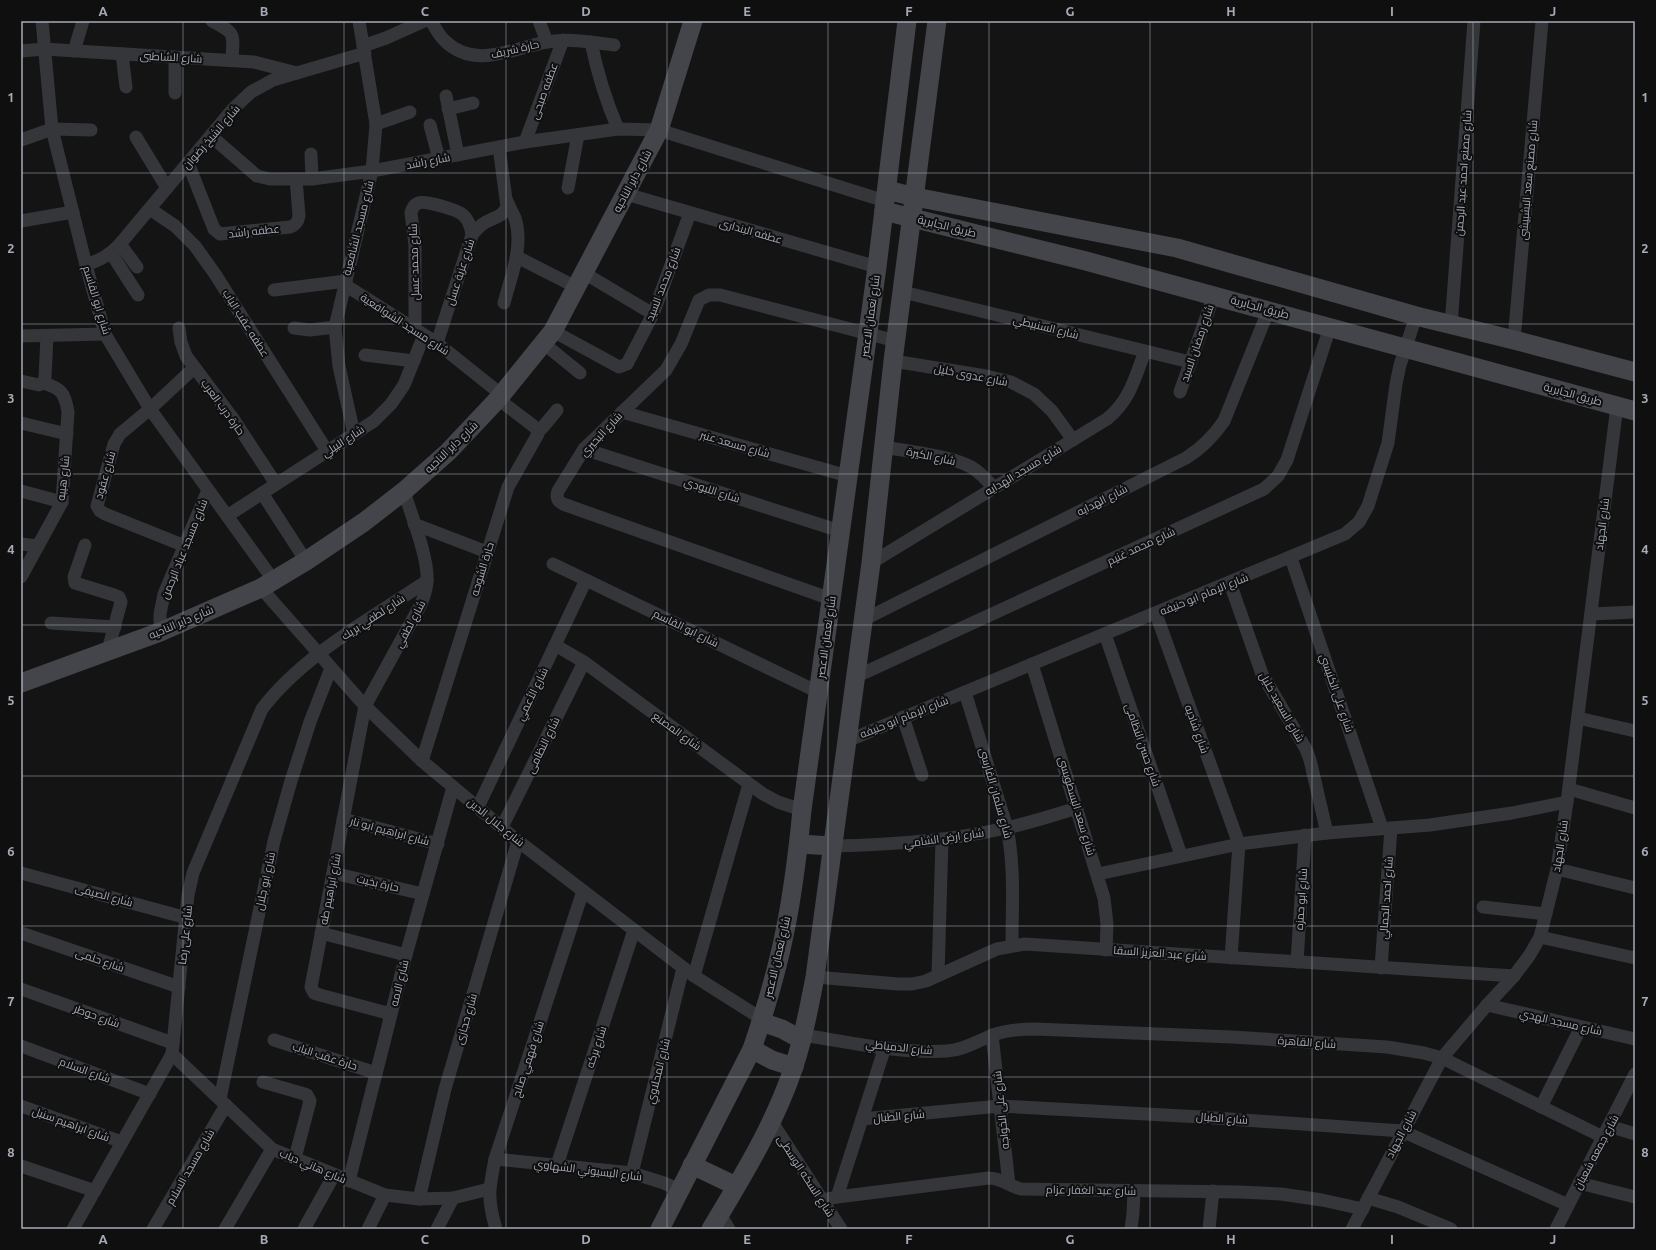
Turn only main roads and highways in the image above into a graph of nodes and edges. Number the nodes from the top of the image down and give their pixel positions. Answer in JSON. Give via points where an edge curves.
{"nodes":[{"id":1,"x":692,"y":21,"type":"edge"},
{"id":2,"x":907,"y":21,"type":"edge"},
{"id":3,"x":937,"y":21,"type":"edge"},
{"id":4,"x":915,"y":197,"type":"junction"},
{"id":5,"x":885,"y":201,"type":"junction"},
{"id":6,"x":912,"y":218,"type":"junction"},
{"id":7,"x":1635,"y":372,"type":"edge"},
{"id":8,"x":860,"y":386,"type":"junction"},
{"id":9,"x":890,"y":391,"type":"junction"},
{"id":10,"x":1626,"y":408,"type":"edge"},
{"id":11,"x":21,"y":683,"type":"edge"},
{"id":12,"x":799,"y":844,"type":"junction"},
{"id":13,"x":832,"y":846,"type":"junction"},
{"id":14,"x":762,"y":1021,"type":"junction"},
{"id":15,"x":803,"y":1038,"type":"junction"},
{"id":16,"x":752,"y":1049,"type":"junction"},
{"id":17,"x":794,"y":1067,"type":"junction"},
{"id":18,"x":692,"y":1165,"type":"junction"},
{"id":19,"x":736,"y":1186,"type":"junction"},
{"id":20,"x":720,"y":1224,"type":"edge"},
{"id":21,"x":660,"y":1229,"type":"edge"}],
"edges":[{"from":1,"to":11,"type":"main road","name":"شارع داير الناحيه","via":[[659,130],[548,337],[500,397],[448,452],[364,522],[306,562],[267,584],[160,632]]},
{"from":2,"to":5,"type":"main road","name":"شارع نعمان الاعصر"},
{"from":3,"to":4,"type":"main road"},
{"from":4,"to":5,"type":"main road","name":"طريق الجابرية"},
{"from":4,"to":6,"type":"main road"},
{"from":4,"to":7,"type":"main road","name":"طريق الجابرية","via":[[1177,248],[1416,316]]},
{"from":5,"to":6,"type":"main road","name":"طريق الجابرية"},
{"from":5,"to":8,"type":"main road","name":"شارع نعمان الاعصر"},
{"from":6,"to":9,"type":"main road"},
{"from":6,"to":10,"type":"main road","name":"طريق الجابرية","via":[[1086,260]]},
{"from":8,"to":9,"type":"main road"},
{"from":8,"to":12,"type":"main road","name":"شارع نعمان الاعصر"},
{"from":9,"to":13,"type":"main road","via":[[871,563]]},
{"from":12,"to":13,"type":"main road"},
{"from":12,"to":14,"type":"main road","name":"شارع نعمان الاعصر","via":[[785,932]]},
{"from":13,"to":15,"type":"main road","via":[[815,977]]},
{"from":14,"to":15,"type":"main road"},
{"from":14,"to":16,"type":"main road","name":"شارع نعمان الاعصر"},
{"from":15,"to":17,"type":"main road"},
{"from":16,"to":17,"type":"main road","via":[[772,1060]]},
{"from":16,"to":18,"type":"main road","name":"شارع نعمان الاعصر"},
{"from":17,"to":19,"type":"main road","via":[[772,1122]]},
{"from":18,"to":19,"type":"main road"},
{"from":18,"to":21,"type":"main road","name":"شارع نعمان الاعصر"},
{"from":19,"to":20,"type":"main road"}]}
